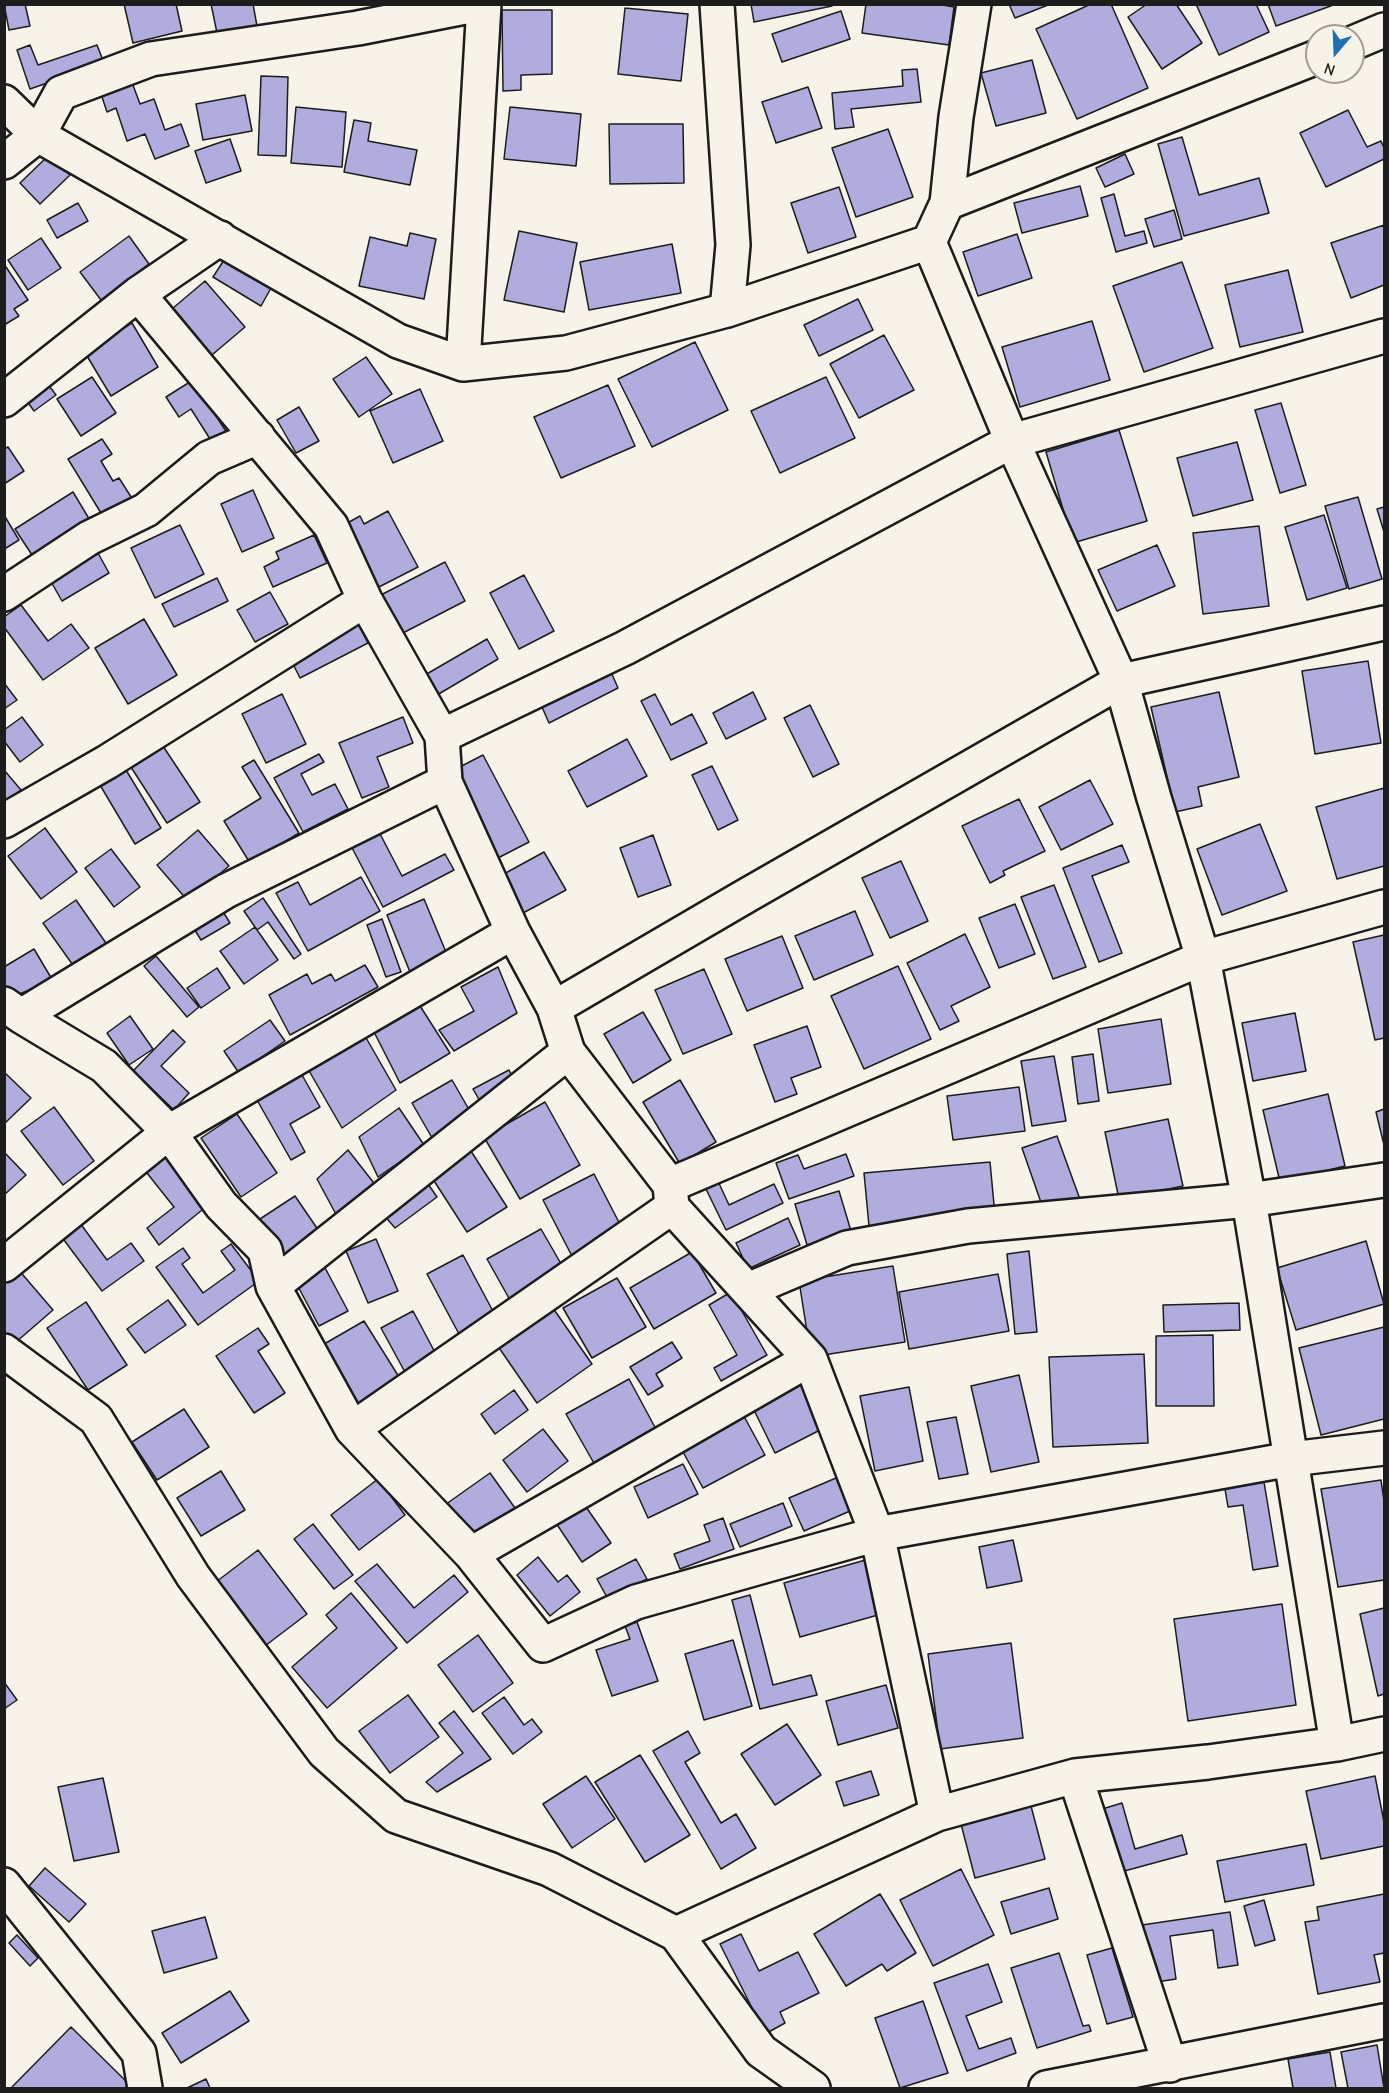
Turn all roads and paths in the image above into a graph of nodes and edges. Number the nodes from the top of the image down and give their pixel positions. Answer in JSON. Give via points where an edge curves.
{"nodes":[{"id":1,"x":482,"y":4,"type":"edge"},
{"id":2,"x":717,"y":4,"type":"edge"},
{"id":3,"x":974,"y":4,"type":"edge"},
{"id":4,"x":1384,"y":30,"type":"edge"},
{"id":5,"x":1365,"y":38,"type":"edge"},
{"id":6,"x":1305,"y":62,"type":"edge"},
{"id":7,"x":4,"y":102,"type":"edge"},
{"id":8,"x":38,"y":135,"type":"junction"},
{"id":9,"x":4,"y":162,"type":"edge"},
{"id":10,"x":947,"y":203,"type":"junction"},
{"id":11,"x":220,"y":238,"type":"junction"},
{"id":12,"x":928,"y":242,"type":"junction"},
{"id":13,"x":138,"y":294,"type":"junction"},
{"id":14,"x":727,"y":310,"type":"junction"},
{"id":15,"x":1384,"y":336,"type":"edge"},
{"id":16,"x":463,"y":364,"type":"junction"},
{"id":17,"x":4,"y":400,"type":"edge"},
{"id":18,"x":258,"y":437,"type":"junction"},
{"id":19,"x":1012,"y":441,"type":"junction"},
{"id":20,"x":4,"y":594,"type":"edge"},
{"id":21,"x":365,"y":600,"type":"junction"},
{"id":22,"x":1384,"y":623,"type":"edge"},
{"id":23,"x":1121,"y":681,"type":"junction"},
{"id":24,"x":442,"y":736,"type":"junction"},
{"id":25,"x":445,"y":782,"type":"junction"},
{"id":26,"x":4,"y":821,"type":"edge"},
{"id":27,"x":1384,"y":907,"type":"edge"},
{"id":28,"x":513,"y":932,"type":"junction"},
{"id":29,"x":1203,"y":958,"type":"junction"},
{"id":30,"x":554,"y":1008,"type":"junction"},
{"id":31,"x":13,"y":1010,"type":"edge"},
{"id":32,"x":568,"y":1052,"type":"junction"},
{"id":33,"x":169,"y":1132,"type":"junction"},
{"id":34,"x":1384,"y":1180,"type":"edge"},
{"id":35,"x":671,"y":1196,"type":"junction"},
{"id":36,"x":1249,"y":1200,"type":"junction"},
{"id":37,"x":4,"y":1265,"type":"edge"},
{"id":38,"x":273,"y":1286,"type":"junction"},
{"id":39,"x":748,"y":1290,"type":"junction"},
{"id":40,"x":4,"y":1351,"type":"edge"},
{"id":41,"x":810,"y":1359,"type":"junction"},
{"id":42,"x":352,"y":1429,"type":"junction"},
{"id":43,"x":1384,"y":1448,"type":"edge"},
{"id":44,"x":1291,"y":1459,"type":"junction"},
{"id":45,"x":877,"y":1534,"type":"junction"},
{"id":46,"x":471,"y":1554,"type":"junction"},
{"id":47,"x":1384,"y":1734,"type":"edge"},
{"id":48,"x":1338,"y":1744,"type":"junction"},
{"id":49,"x":1075,"y":1776,"type":"junction"},
{"id":50,"x":937,"y":1814,"type":"junction"},
{"id":51,"x":4,"y":1885,"type":"edge"},
{"id":52,"x":676,"y":1935,"type":"junction"},
{"id":53,"x":1384,"y":2021,"type":"edge"},
{"id":54,"x":1170,"y":2065,"type":"junction"},
{"id":55,"x":1120,"y":2081,"type":"edge"},
{"id":56,"x":145,"y":2088,"type":"edge"},
{"id":57,"x":813,"y":2088,"type":"edge"},
{"id":58,"x":1046,"y":2088,"type":"edge"}],
"edges":[{"from":1,"to":8,"type":"street","via":[[358,28],[151,59],[61,93]]},
{"from":1,"to":16,"type":"street"},
{"from":2,"to":14,"type":"street","via":[[733,245]]},
{"from":3,"to":10,"type":"street"},
{"from":4,"to":5,"type":"street"},
{"from":6,"to":10,"type":"street"},
{"from":7,"to":8,"type":"street"},
{"from":8,"to":9,"type":"street"},
{"from":8,"to":11,"type":"street"},
{"from":10,"to":12,"type":"street"},
{"from":11,"to":13,"type":"street"},
{"from":11,"to":16,"type":"street","via":[[398,341]]},
{"from":12,"to":14,"type":"street"},
{"from":12,"to":19,"type":"street"},
{"from":13,"to":17,"type":"street"},
{"from":13,"to":18,"type":"street"},
{"from":14,"to":16,"type":"street","via":[[566,353]]},
{"from":15,"to":19,"type":"street"},
{"from":18,"to":20,"type":"street","via":[[209,458],[146,510],[89,538]]},
{"from":18,"to":21,"type":"street","via":[[331,526]]},
{"from":19,"to":23,"type":"street"},
{"from":19,"to":24,"type":"street","via":[[625,648]]},
{"from":21,"to":24,"type":"street"},
{"from":21,"to":26,"type":"street","via":[[107,762]]},
{"from":22,"to":23,"type":"street"},
{"from":23,"to":29,"type":"street"},
{"from":23,"to":30,"type":"street"},
{"from":24,"to":25,"type":"street"},
{"from":25,"to":28,"type":"street"},
{"from":25,"to":31,"type":"street","via":[[226,891]]},
{"from":27,"to":29,"type":"street"},
{"from":28,"to":30,"type":"street"},
{"from":28,"to":33,"type":"street"},
{"from":29,"to":35,"type":"street"},
{"from":29,"to":36,"type":"street"},
{"from":30,"to":32,"type":"street"},
{"from":31,"to":33,"type":"street","via":[[104,1066]]},
{"from":32,"to":35,"type":"street"},
{"from":32,"to":38,"type":"street"},
{"from":33,"to":37,"type":"street"},
{"from":33,"to":38,"type":"street","via":[[221,1205],[264,1250]]},
{"from":34,"to":36,"type":"street"},
{"from":35,"to":39,"type":"street"},
{"from":35,"to":42,"type":"street"},
{"from":36,"to":39,"type":"street","via":[[968,1226],[847,1248]]},
{"from":36,"to":44,"type":"street"},
{"from":38,"to":42,"type":"street"},
{"from":39,"to":41,"type":"street"},
{"from":40,"to":52,"type":"street","via":[[96,1419],[193,1576],[324,1752],[396,1816],[549,1869]]},
{"from":41,"to":45,"type":"street"},
{"from":41,"to":46,"type":"street"},
{"from":42,"to":46,"type":"street"},
{"from":43,"to":44,"type":"street"},
{"from":44,"to":45,"type":"street"},
{"from":44,"to":48,"type":"street"},
{"from":45,"to":46,"type":"street","via":[[636,1602],[543,1646]]},
{"from":45,"to":50,"type":"street"},
{"from":47,"to":48,"type":"street"},
{"from":48,"to":49,"type":"street"},
{"from":49,"to":50,"type":"street"},
{"from":49,"to":54,"type":"street"},
{"from":50,"to":52,"type":"street"},
{"from":51,"to":56,"type":"street","via":[[139,2053]]},
{"from":52,"to":57,"type":"street","via":[[761,2051]]},
{"from":53,"to":54,"type":"street"},
{"from":54,"to":55,"type":"street"},
{"from":55,"to":58,"type":"street"}]}
